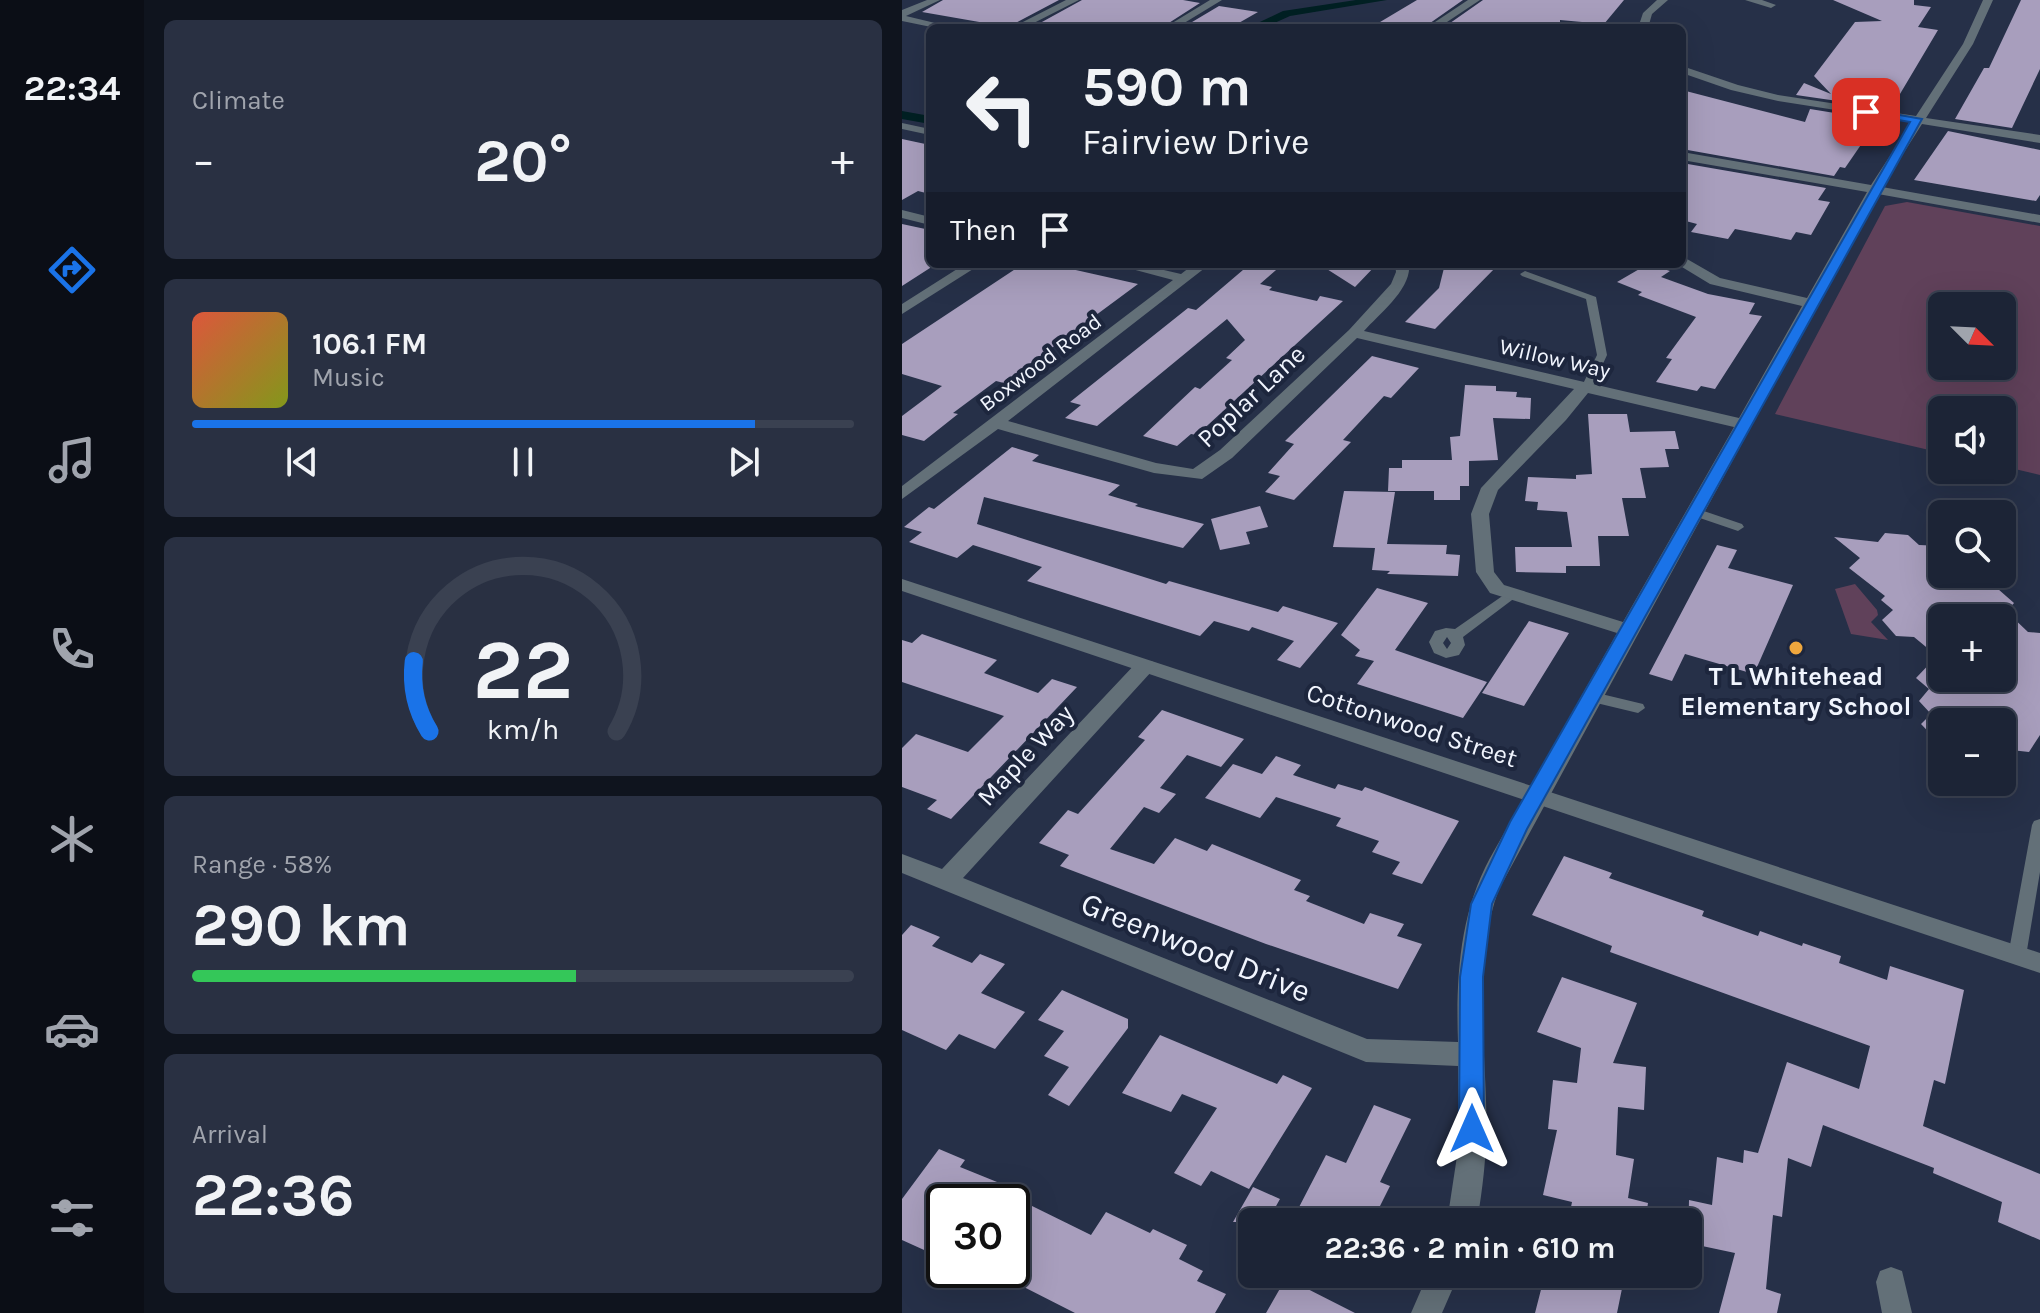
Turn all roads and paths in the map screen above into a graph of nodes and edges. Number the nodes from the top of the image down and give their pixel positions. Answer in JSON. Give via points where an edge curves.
{"nodes":[{"id":1,"x":935,"y":0,"type":"edge"},
{"id":2,"x":1074,"y":0,"type":"edge"},
{"id":3,"x":1217,"y":0,"type":"edge"},
{"id":4,"x":1475,"y":0,"type":"edge"},
{"id":5,"x":1663,"y":0,"type":"edge"},
{"id":6,"x":1750,"y":0,"type":"edge"},
{"id":7,"x":1988,"y":0,"type":"edge"},
{"id":8,"x":1771,"y":5,"type":"dead end"},
{"id":9,"x":902,"y":16,"type":"edge"},
{"id":10,"x":935,"y":24,"type":"edge"},
{"id":11,"x":1024,"y":24,"type":"edge"},
{"id":12,"x":1176,"y":24,"type":"edge"},
{"id":13,"x":1437,"y":24,"type":"edge"},
{"id":14,"x":1644,"y":24,"type":"edge"},
{"id":15,"x":1686,"y":70,"type":"edge"},
{"id":16,"x":1917,"y":119,"type":"junction"},
{"id":17,"x":902,"y":126,"type":"edge"},
{"id":18,"x":926,"y":131,"type":"edge"},
{"id":19,"x":2040,"y":139,"type":"edge"},
{"id":20,"x":1686,"y":157,"type":"edge"},
{"id":21,"x":1875,"y":189,"type":"junction"},
{"id":22,"x":902,"y":214,"type":"edge"},
{"id":23,"x":2040,"y":219,"type":"edge"},
{"id":24,"x":926,"y":220,"type":"edge"},
{"id":25,"x":1686,"y":264,"type":"edge"},
{"id":26,"x":968,"y":268,"type":"edge"},
{"id":27,"x":1137,"y":268,"type":"edge"},
{"id":28,"x":1198,"y":268,"type":"edge"},
{"id":29,"x":1402,"y":268,"type":"edge"},
{"id":30,"x":1525,"y":274,"type":"dead end"},
{"id":31,"x":1184,"y":279,"type":"junction"},
{"id":32,"x":1812,"y":304,"type":"junction"},
{"id":33,"x":902,"y":310,"type":"edge"},
{"id":34,"x":1354,"y":333,"type":"junction"},
{"id":35,"x":1585,"y":388,"type":"junction"},
{"id":36,"x":996,"y":423,"type":"junction"},
{"id":37,"x":1746,"y":425,"type":"junction"},
{"id":38,"x":902,"y":494,"type":"edge"},
{"id":39,"x":1695,"y":512,"type":"junction"},
{"id":40,"x":1738,"y":527,"type":"dead end"},
{"id":41,"x":902,"y":585,"type":"edge"},
{"id":42,"x":1511,"y":594,"type":"junction"},
{"id":43,"x":1629,"y":630,"type":"junction"},
{"id":44,"x":1455,"y":636,"type":"dead end"},
{"id":45,"x":1145,"y":666,"type":"junction"},
{"id":46,"x":1593,"y":697,"type":"junction"},
{"id":47,"x":1638,"y":708,"type":"dead end"},
{"id":48,"x":1536,"y":796,"type":"junction"},
{"id":49,"x":2040,"y":825,"type":"edge"},
{"id":50,"x":902,"y":863,"type":"edge"},
{"id":51,"x":945,"y":882,"type":"junction"},
{"id":52,"x":2017,"y":956,"type":"junction"},
{"id":53,"x":2040,"y":963,"type":"edge"},
{"id":54,"x":1472,"y":1054,"type":"junction"},
{"id":55,"x":1466,"y":1208,"type":"edge"},
{"id":56,"x":1891,"y":1282,"type":"dead end"},
{"id":57,"x":1438,"y":1288,"type":"edge"},
{"id":58,"x":1426,"y":1313,"type":"edge"},
{"id":59,"x":1897,"y":1313,"type":"edge"}],
"edges":[{"from":1,"to":9,"type":"street"},
{"from":2,"to":11,"type":"street"},
{"from":3,"to":12,"type":"street"},
{"from":4,"to":13,"type":"street"},
{"from":5,"to":14,"type":"street"},
{"from":6,"to":8,"type":"street"},
{"from":7,"to":16,"type":"street","via":[[1968,44]]},
{"from":9,"to":10,"type":"street"},
{"from":15,"to":16,"type":"street","via":[[1764,95]]},
{"from":16,"to":19,"type":"street"},
{"from":16,"to":21,"type":"street"},
{"from":17,"to":18,"type":"street"},
{"from":20,"to":21,"type":"street"},
{"from":21,"to":23,"type":"street"},
{"from":21,"to":32,"type":"street"},
{"from":22,"to":24,"type":"street"},
{"from":25,"to":32,"type":"street","via":[[1715,281]]},
{"from":26,"to":33,"type":"street"},
{"from":27,"to":31,"type":"street"},
{"from":28,"to":31,"type":"street","name":"Boxwood Road"},
{"from":29,"to":34,"type":"street","name":"Poplar Lane","via":[[1397,285]]},
{"from":30,"to":35,"type":"lane","via":[[1591,297],[1602,355]]},
{"from":31,"to":36,"type":"street","name":"Boxwood Road"},
{"from":32,"to":37,"type":"street"},
{"from":34,"to":35,"type":"street","name":"Willow Way"},
{"from":34,"to":36,"type":"street","name":"Poplar Lane","via":[[1226,454],[1196,475]]},
{"from":35,"to":37,"type":"street","name":"Willow Way"},
{"from":35,"to":42,"type":"street","via":[[1490,488],[1480,514],[1485,572],[1497,589]]},
{"from":36,"to":38,"type":"street","name":"Boxwood Road"},
{"from":37,"to":39,"type":"street"},
{"from":39,"to":40,"type":"lane"},
{"from":39,"to":43,"type":"street"},
{"from":41,"to":45,"type":"street","name":"Cottonwood Street"},
{"from":42,"to":43,"type":"street"},
{"from":42,"to":44,"type":"lane"},
{"from":43,"to":46,"type":"street"},
{"from":45,"to":48,"type":"street","name":"Cottonwood Street"},
{"from":45,"to":51,"type":"street","name":"Maple Way"},
{"from":46,"to":47,"type":"lane"},
{"from":46,"to":48,"type":"street"},
{"from":48,"to":52,"type":"street","name":"Cottonwood Street"},
{"from":48,"to":54,"type":"street","via":[[1481,904],[1471,977]]},
{"from":49,"to":52,"type":"lane"},
{"from":50,"to":51,"type":"street","name":"Greenwood Drive"},
{"from":51,"to":54,"type":"street","name":"Greenwood Drive","via":[[1366,1050]]},
{"from":52,"to":53,"type":"street","name":"Cottonwood Street"},
{"from":54,"to":55,"type":"street"},
{"from":56,"to":59,"type":"street"},
{"from":57,"to":58,"type":"street"}]}
